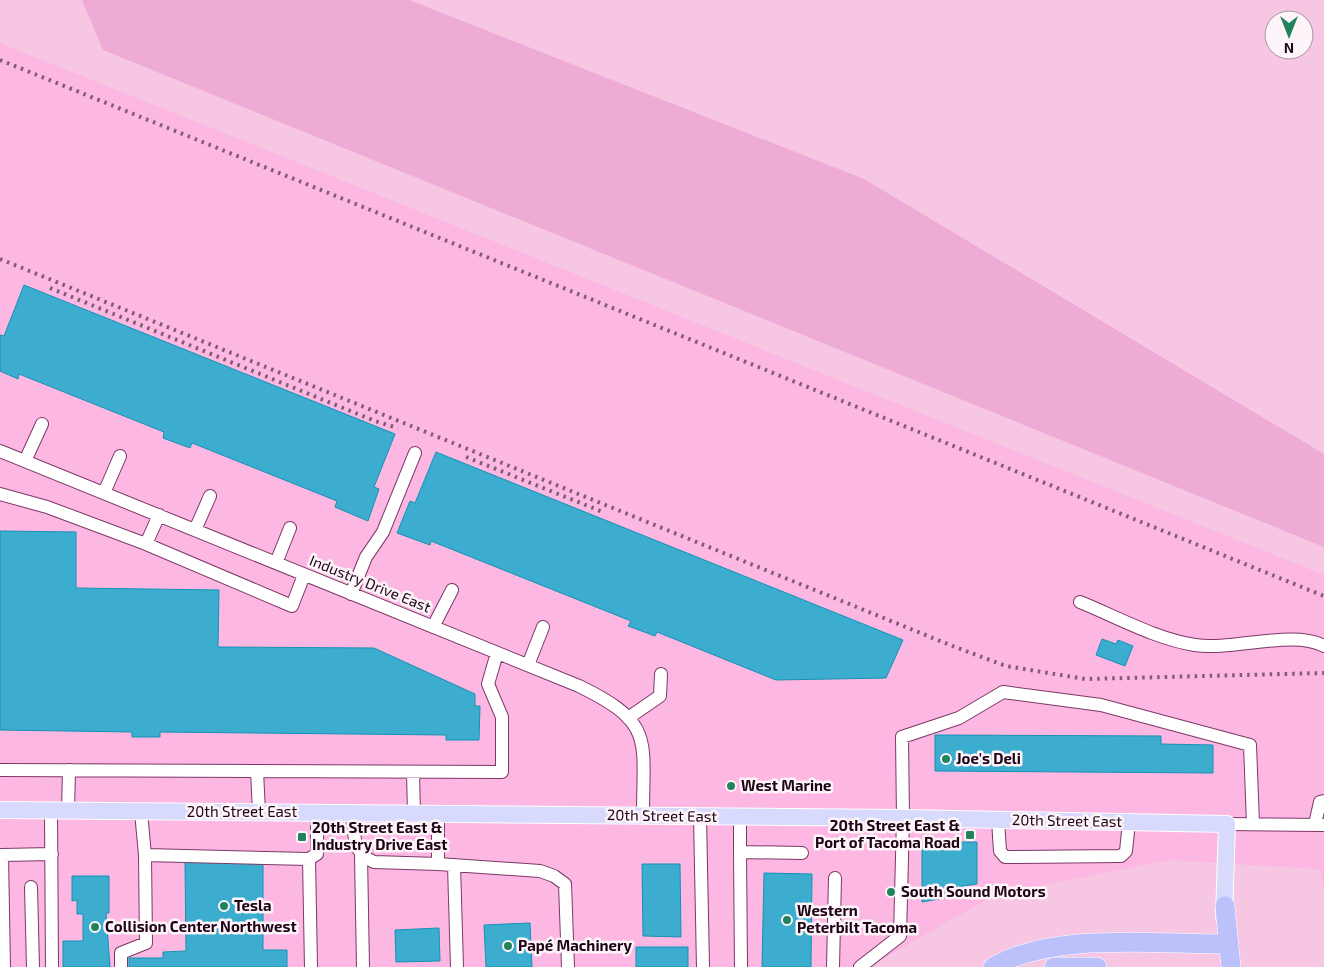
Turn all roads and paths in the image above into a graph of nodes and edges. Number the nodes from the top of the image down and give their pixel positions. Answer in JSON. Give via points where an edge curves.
{"nodes":[{"id":1,"x":42,"y":424,"type":"dead end"},
{"id":2,"x":0,"y":451,"type":"edge"},
{"id":3,"x":415,"y":453,"type":"dead end"},
{"id":4,"x":120,"y":456,"type":"dead end"},
{"id":5,"x":25,"y":461,"type":"junction"},
{"id":6,"x":104,"y":493,"type":"junction"},
{"id":7,"x":0,"y":494,"type":"edge"},
{"id":8,"x":210,"y":496,"type":"dead end"},
{"id":9,"x":159,"y":516,"type":"junction"},
{"id":10,"x":290,"y":528,"type":"dead end"},
{"id":11,"x":195,"y":530,"type":"junction"},
{"id":12,"x":146,"y":544,"type":"junction"},
{"id":13,"x":276,"y":563,"type":"junction"},
{"id":14,"x":304,"y":575,"type":"junction"},
{"id":15,"x":452,"y":590,"type":"dead end"},
{"id":16,"x":351,"y":594,"type":"junction"},
{"id":17,"x":1080,"y":602,"type":"dead end"},
{"id":18,"x":433,"y":627,"type":"junction"},
{"id":19,"x":542,"y":627,"type":"dead end"},
{"id":20,"x":1324,"y":646,"type":"edge"},
{"id":21,"x":497,"y":653,"type":"junction"},
{"id":22,"x":528,"y":665,"type":"junction"},
{"id":23,"x":661,"y":674,"type":"dead end"},
{"id":24,"x":628,"y":718,"type":"junction"},
{"id":25,"x":0,"y":770,"type":"edge"},
{"id":26,"x":68,"y":770,"type":"junction"},
{"id":27,"x":257,"y":771,"type":"junction"},
{"id":28,"x":413,"y":773,"type":"junction"},
{"id":29,"x":1324,"y":801,"type":"edge"},
{"id":30,"x":0,"y":810,"type":"edge"},
{"id":31,"x":51,"y":810,"type":"junction"},
{"id":32,"x":68,"y":811,"type":"junction"},
{"id":33,"x":140,"y":812,"type":"junction"},
{"id":34,"x":259,"y":812,"type":"junction"},
{"id":35,"x":317,"y":813,"type":"junction"},
{"id":36,"x":353,"y":813,"type":"junction"},
{"id":37,"x":414,"y":814,"type":"junction"},
{"id":38,"x":438,"y":814,"type":"junction"},
{"id":39,"x":643,"y":815,"type":"junction"},
{"id":40,"x":700,"y":816,"type":"junction"},
{"id":41,"x":740,"y":816,"type":"junction"},
{"id":42,"x":903,"y":818,"type":"junction"},
{"id":43,"x":998,"y":820,"type":"junction"},
{"id":44,"x":1129,"y":822,"type":"junction"},
{"id":45,"x":1227,"y":824,"type":"junction"},
{"id":46,"x":1253,"y":824,"type":"junction"},
{"id":47,"x":1319,"y":824,"type":"edge"},
{"id":48,"x":740,"y":852,"type":"junction"},
{"id":49,"x":802,"y":852,"type":"dead end"},
{"id":50,"x":52,"y":854,"type":"junction"},
{"id":51,"x":361,"y":855,"type":"junction"},
{"id":52,"x":145,"y":856,"type":"junction"},
{"id":53,"x":309,"y":858,"type":"junction"},
{"id":54,"x":438,"y":864,"type":"junction"},
{"id":55,"x":454,"y":865,"type":"junction"},
{"id":56,"x":836,"y":878,"type":"dead end"},
{"id":57,"x":31,"y":887,"type":"dead end"},
{"id":58,"x":1225,"y":906,"type":"junction"},
{"id":59,"x":1223,"y":944,"type":"junction"},
{"id":60,"x":4,"y":967,"type":"edge"},
{"id":61,"x":33,"y":967,"type":"edge"},
{"id":62,"x":52,"y":967,"type":"edge"},
{"id":63,"x":121,"y":967,"type":"edge"},
{"id":64,"x":310,"y":967,"type":"edge"},
{"id":65,"x":363,"y":967,"type":"edge"},
{"id":66,"x":457,"y":967,"type":"edge"},
{"id":67,"x":568,"y":967,"type":"edge"},
{"id":68,"x":703,"y":967,"type":"edge"},
{"id":69,"x":741,"y":967,"type":"edge"},
{"id":70,"x":833,"y":967,"type":"edge"},
{"id":71,"x":860,"y":967,"type":"edge"},
{"id":72,"x":993,"y":967,"type":"edge"},
{"id":73,"x":1054,"y":967,"type":"edge"},
{"id":74,"x":1097,"y":967,"type":"edge"},
{"id":75,"x":1222,"y":967,"type":"edge"},
{"id":76,"x":1231,"y":967,"type":"edge"}],
"edges":[{"from":1,"to":5,"type":"street"},
{"from":2,"to":5,"type":"street","name":"Industry Drive East"},
{"from":3,"to":16,"type":"street","via":[[383,532],[366,557]]},
{"from":4,"to":6,"type":"street"},
{"from":5,"to":6,"type":"street","name":"Industry Drive East"},
{"from":6,"to":9,"type":"street","name":"Industry Drive East"},
{"from":7,"to":12,"type":"street","via":[[48,507]]},
{"from":8,"to":11,"type":"street"},
{"from":9,"to":11,"type":"street","name":"Industry Drive East"},
{"from":9,"to":12,"type":"street"},
{"from":10,"to":13,"type":"street"},
{"from":11,"to":13,"type":"street","name":"Industry Drive East"},
{"from":12,"to":14,"type":"street","via":[[292,606]]},
{"from":13,"to":14,"type":"street","name":"Industry Drive East"},
{"from":14,"to":16,"type":"street","name":"Industry Drive East"},
{"from":15,"to":18,"type":"street"},
{"from":16,"to":18,"type":"street","name":"Industry Drive East"},
{"from":17,"to":20,"type":"street","via":[[1184,643],[1213,646],[1302,639]]},
{"from":18,"to":21,"type":"street","name":"Industry Drive East"},
{"from":19,"to":22,"type":"street"},
{"from":21,"to":22,"type":"street","name":"Industry Drive East"},
{"from":21,"to":28,"type":"street","via":[[488,684],[502,717],[502,772]]},
{"from":22,"to":24,"type":"street","name":"Industry Drive East","via":[[609,701]]},
{"from":23,"to":24,"type":"street","via":[[660,696]]},
{"from":24,"to":39,"type":"street","name":"Industry Drive East","via":[[641,736]]},
{"from":25,"to":26,"type":"street"},
{"from":26,"to":27,"type":"street"},
{"from":26,"to":32,"type":"street"},
{"from":27,"to":28,"type":"street"},
{"from":27,"to":34,"type":"street"},
{"from":28,"to":37,"type":"street"},
{"from":29,"to":47,"type":"street","via":[[1320,802]]},
{"from":30,"to":31,"type":"main road","name":"20th Street East"},
{"from":31,"to":32,"type":"main road","name":"20th Street East"},
{"from":31,"to":50,"type":"street"},
{"from":32,"to":33,"type":"main road","name":"20th Street East"},
{"from":33,"to":34,"type":"main road","name":"20th Street East"},
{"from":33,"to":52,"type":"street"},
{"from":34,"to":35,"type":"main road","name":"20th Street East"},
{"from":35,"to":36,"type":"main road","name":"20th Street East"},
{"from":35,"to":53,"type":"street","via":[[317,854]]},
{"from":36,"to":37,"type":"main road","name":"20th Street East"},
{"from":36,"to":51,"type":"street","via":[[355,845]]},
{"from":37,"to":38,"type":"main road","name":"20th Street East"},
{"from":38,"to":39,"type":"main road","name":"20th Street East"},
{"from":38,"to":54,"type":"street"},
{"from":39,"to":40,"type":"main road","name":"20th Street East"},
{"from":40,"to":41,"type":"main road","name":"20th Street East"},
{"from":40,"to":68,"type":"street"},
{"from":41,"to":42,"type":"main road","name":"20th Street East"},
{"from":41,"to":48,"type":"street"},
{"from":42,"to":43,"type":"main road","name":"20th Street East"},
{"from":42,"to":46,"type":"street","via":[[902,737],[959,718],[1003,692],[1101,705],[1250,745]]},
{"from":42,"to":71,"type":"street","via":[[900,936]]},
{"from":43,"to":44,"type":"main road","name":"20th Street East"},
{"from":43,"to":44,"type":"street","via":[[1000,851],[1005,857],[1121,856],[1126,851]]},
{"from":44,"to":45,"type":"main road","name":"20th Street East"},
{"from":45,"to":46,"type":"street","name":"20th Street East"},
{"from":45,"to":58,"type":"main road"},
{"from":46,"to":47,"type":"street","name":"20th Street East"},
{"from":48,"to":49,"type":"street"},
{"from":48,"to":69,"type":"street"},
{"from":50,"to":60,"type":"street","via":[[2,855]]},
{"from":50,"to":62,"type":"street"},
{"from":51,"to":54,"type":"street","via":[[374,862]]},
{"from":51,"to":65,"type":"street"},
{"from":52,"to":53,"type":"street"},
{"from":52,"to":63,"type":"street","via":[[146,943],[121,954]]},
{"from":53,"to":64,"type":"street"},
{"from":54,"to":55,"type":"street"},
{"from":55,"to":66,"type":"street"},
{"from":55,"to":67,"type":"street","via":[[540,871],[565,884]]},
{"from":56,"to":70,"type":"street"},
{"from":57,"to":61,"type":"street"},
{"from":58,"to":59,"type":"main road"},
{"from":58,"to":76,"type":"highway"},
{"from":59,"to":72,"type":"highway","via":[[1075,943],[1021,954]]},
{"from":59,"to":75,"type":"main road"},
{"from":73,"to":74,"type":"highway"}]}
